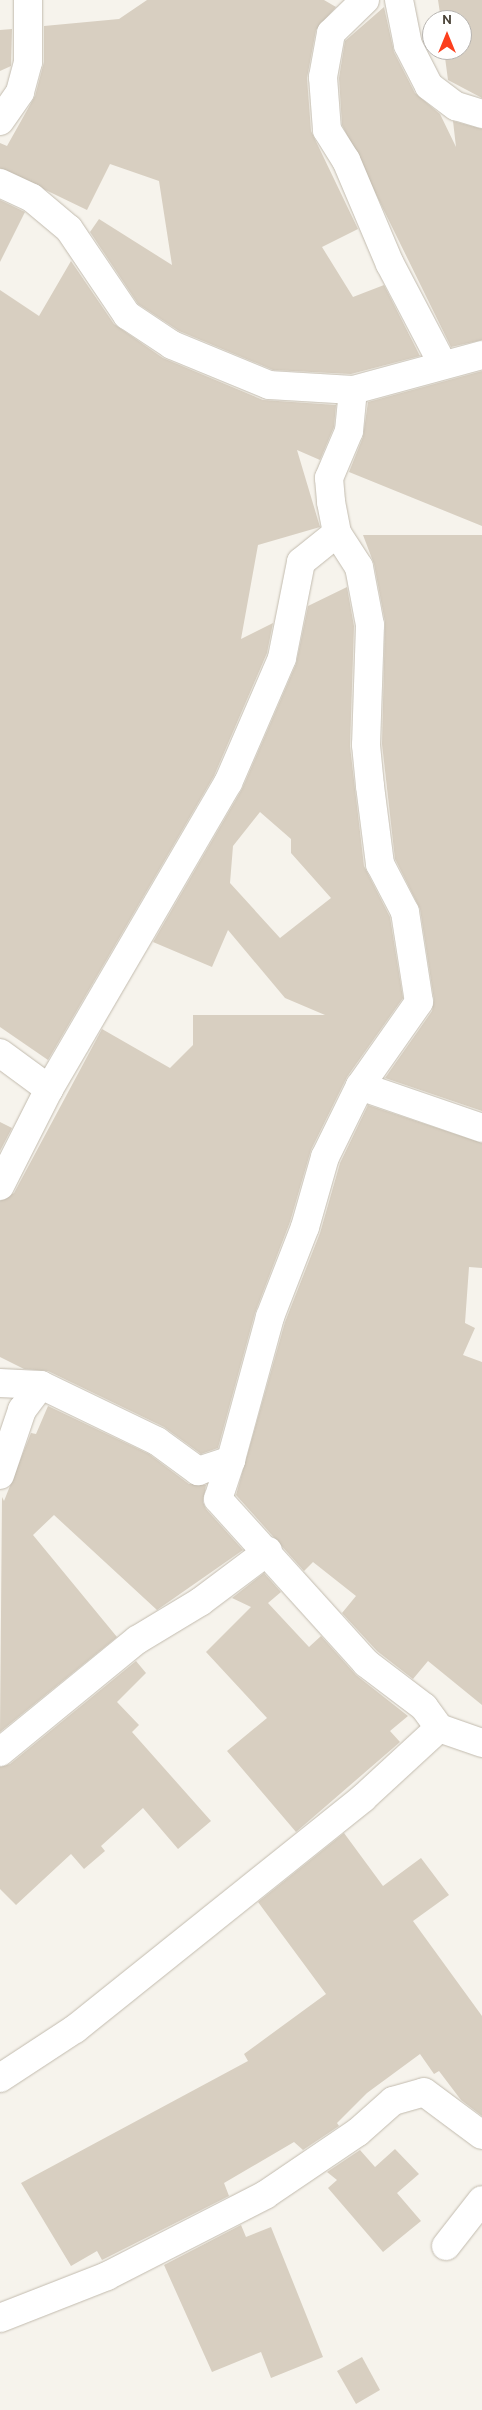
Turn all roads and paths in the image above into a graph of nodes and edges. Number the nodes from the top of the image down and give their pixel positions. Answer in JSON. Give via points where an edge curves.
{"nodes":[{"id":1,"x":28,"y":0,"type":"edge"},
{"id":2,"x":365,"y":0,"type":"edge"},
{"id":3,"x":399,"y":0,"type":"edge"},
{"id":4,"x":482,"y":114,"type":"edge"},
{"id":5,"x":0,"y":120,"type":"edge"},
{"id":6,"x":0,"y":183,"type":"edge"},
{"id":7,"x":482,"y":354,"type":"edge"},
{"id":8,"x":442,"y":362,"type":"junction"},
{"id":9,"x":353,"y":390,"type":"junction"},
{"id":10,"x":337,"y":533,"type":"junction"},
{"id":11,"x":0,"y":1053,"type":"edge"},
{"id":12,"x":360,"y":1086,"type":"junction"},
{"id":13,"x":49,"y":1089,"type":"junction"},
{"id":14,"x":482,"y":1128,"type":"edge"},
{"id":15,"x":0,"y":1186,"type":"edge"},
{"id":16,"x":0,"y":1383,"type":"edge"},
{"id":17,"x":41,"y":1385,"type":"junction"},
{"id":18,"x":231,"y":1460,"type":"junction"},
{"id":19,"x":0,"y":1475,"type":"edge"},
{"id":20,"x":268,"y":1551,"type":"junction"},
{"id":21,"x":439,"y":1728,"type":"junction"},
{"id":22,"x":482,"y":1743,"type":"edge"},
{"id":23,"x":0,"y":1752,"type":"edge"},
{"id":24,"x":0,"y":2078,"type":"edge"},
{"id":25,"x":482,"y":2135,"type":"edge"},
{"id":26,"x":482,"y":2200,"type":"edge"},
{"id":27,"x":446,"y":2246,"type":"dead end"},
{"id":28,"x":0,"y":2318,"type":"edge"}],
"edges":[{"from":1,"to":5,"type":"street","via":[[28,62],[20,92]]},
{"from":2,"to":8,"type":"street","via":[[331,33],[323,78],[327,130],[346,160],[390,264]]},
{"from":3,"to":4,"type":"street","via":[[408,45],[429,86],[456,106]]},
{"from":6,"to":9,"type":"street","via":[[32,198],[68,229],[127,315],[172,344],[269,385]]},
{"from":7,"to":8,"type":"street"},
{"from":8,"to":9,"type":"street"},
{"from":9,"to":10,"type":"street","via":[[349,431],[329,478]]},
{"from":10,"to":12,"type":"street","via":[[359,567],[370,625],[366,745],[380,864],[405,912],[412,939],[419,1002]]},
{"from":10,"to":13,"type":"street","via":[[301,562],[282,658],[232,774]]},
{"from":11,"to":13,"type":"street"},
{"from":12,"to":14,"type":"street"},
{"from":12,"to":18,"type":"street","via":[[324,1157],[305,1227],[270,1317]]},
{"from":13,"to":15,"type":"street"},
{"from":16,"to":17,"type":"street"},
{"from":17,"to":18,"type":"street","via":[[157,1441],[198,1471]]},
{"from":17,"to":19,"type":"street","via":[[22,1410]]},
{"from":18,"to":20,"type":"street","via":[[218,1499]]},
{"from":20,"to":21,"type":"street","via":[[366,1663],[424,1707]]},
{"from":20,"to":23,"type":"street","via":[[200,1602],[137,1640]]},
{"from":21,"to":22,"type":"street"},
{"from":21,"to":24,"type":"street","via":[[363,1798],[74,2029]]},
{"from":25,"to":28,"type":"street","via":[[424,2092],[393,2100],[358,2132],[265,2195],[107,2276]]},
{"from":26,"to":27,"type":"street"}]}
